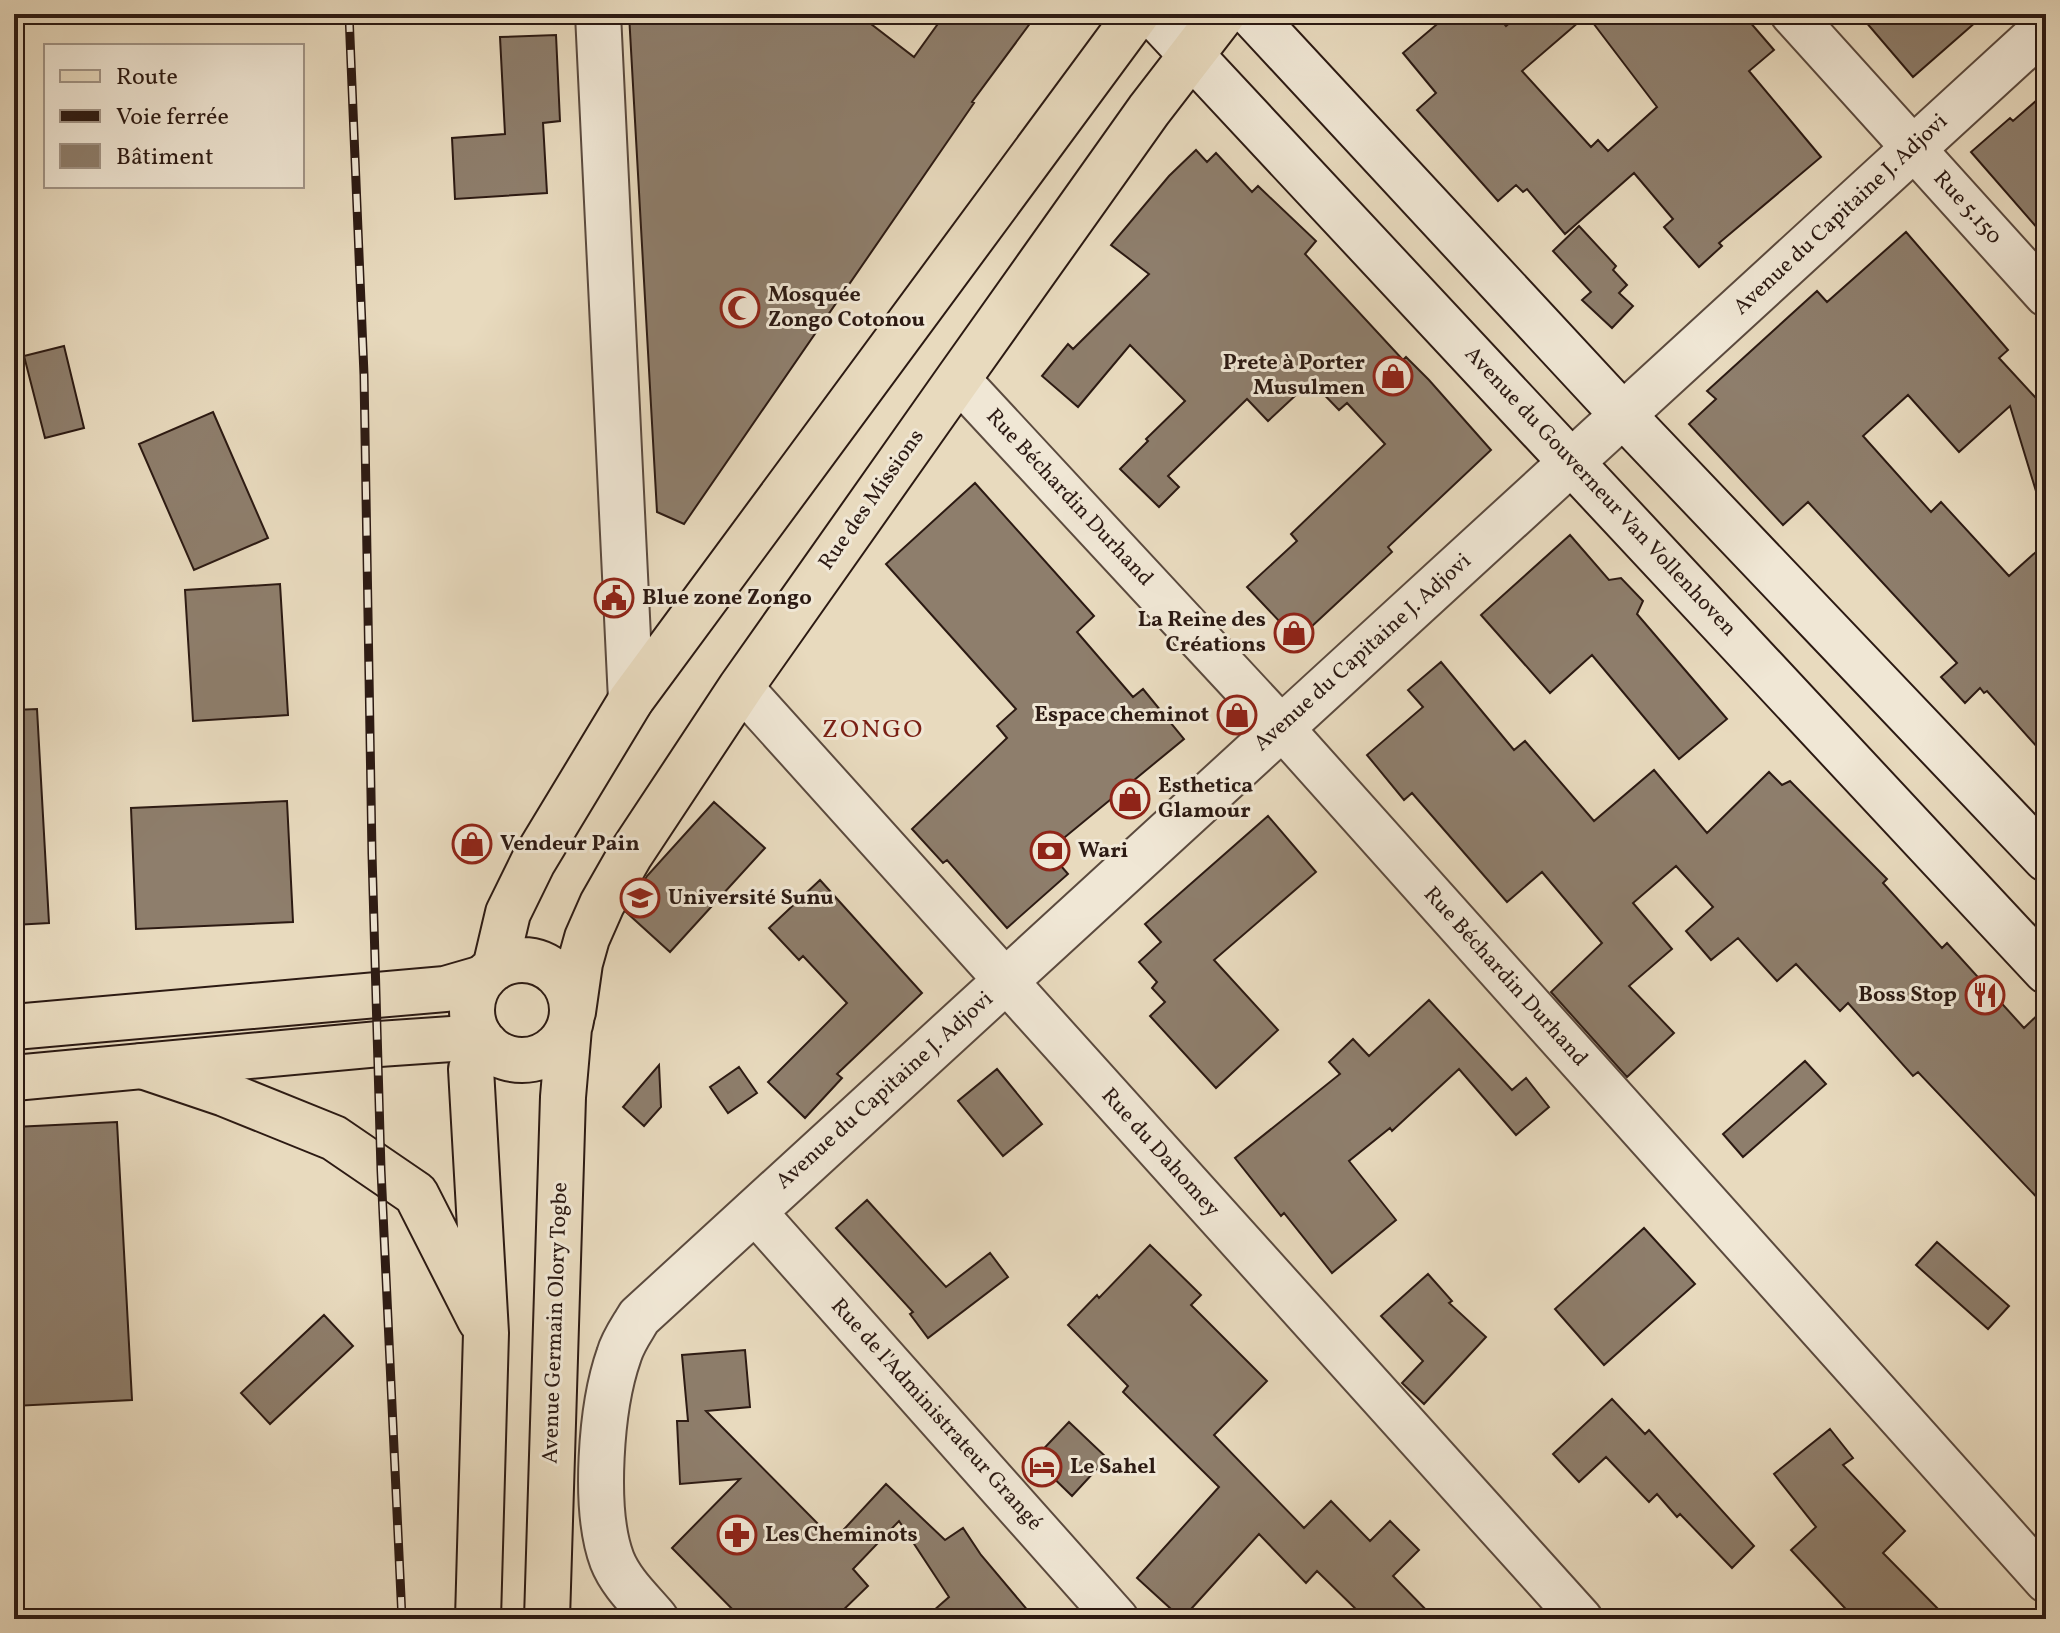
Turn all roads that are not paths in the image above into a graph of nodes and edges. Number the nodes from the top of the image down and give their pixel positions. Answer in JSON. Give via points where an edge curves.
{"nodes":[{"id":1,"x":598,"y":14,"type":"edge"},
{"id":2,"x":1137,"y":14,"type":"edge"},
{"id":3,"x":1153,"y":14,"type":"edge"},
{"id":4,"x":1223,"y":14,"type":"edge"},
{"id":5,"x":1251,"y":14,"type":"edge"},
{"id":6,"x":1792,"y":14,"type":"edge"},
{"id":7,"x":2046,"y":27,"type":"edge"},
{"id":8,"x":1192,"y":57,"type":"junction"},
{"id":9,"x":1913,"y":149,"type":"junction"},
{"id":10,"x":2046,"y":295,"type":"edge"},
{"id":11,"x":958,"y":379,"type":"junction"},
{"id":12,"x":1623,"y":415,"type":"junction"},
{"id":13,"x":1572,"y":462,"type":"junction"},
{"id":14,"x":741,"y":687,"type":"junction"},
{"id":15,"x":631,"y":700,"type":"junction"},
{"id":16,"x":1282,"y":728,"type":"junction"},
{"id":17,"x":2046,"y":859,"type":"edge"},
{"id":18,"x":2046,"y":971,"type":"edge"},
{"id":19,"x":489,"y":973,"type":"junction"},
{"id":20,"x":1005,"y":982,"type":"junction"},
{"id":21,"x":571,"y":1020,"type":"junction"},
{"id":22,"x":14,"y":1027,"type":"edge"},
{"id":23,"x":483,"y":1040,"type":"junction"},
{"id":24,"x":142,"y":1066,"type":"junction"},
{"id":25,"x":14,"y":1078,"type":"edge"},
{"id":26,"x":754,"y":1211,"type":"junction"},
{"id":27,"x":486,"y":1333,"type":"junction"},
{"id":28,"x":2046,"y":1581,"type":"edge"},
{"id":29,"x":478,"y":1619,"type":"edge"},
{"id":30,"x":547,"y":1619,"type":"edge"},
{"id":31,"x":656,"y":1619,"type":"edge"},
{"id":32,"x":1117,"y":1619,"type":"edge"},
{"id":33,"x":1581,"y":1619,"type":"edge"}],
"edges":[{"from":1,"to":15,"type":"street"},
{"from":2,"to":15,"type":"main road"},
{"from":3,"to":8,"type":"street","name":"Avenue du Gouverneur Van Vollenhoven"},
{"from":4,"to":8,"type":"main road","name":"Rue des Missions"},
{"from":5,"to":12,"type":"street"},
{"from":6,"to":9,"type":"street","name":"Rue 5.150"},
{"from":7,"to":9,"type":"street","name":"Avenue du Capitaine J. Adjovi"},
{"from":8,"to":11,"type":"main road","name":"Rue des Missions"},
{"from":8,"to":13,"type":"street","name":"Avenue du Gouverneur Van Vollenhoven"},
{"from":9,"to":10,"type":"street","name":"Rue 5.150"},
{"from":9,"to":12,"type":"street","name":"Avenue du Capitaine J. Adjovi"},
{"from":11,"to":14,"type":"main road","name":"Rue des Missions"},
{"from":11,"to":16,"type":"street","name":"Rue Béchardin Durhand"},
{"from":12,"to":13,"type":"street","name":"Avenue du Capitaine J. Adjovi"},
{"from":12,"to":17,"type":"street"},
{"from":13,"to":16,"type":"street","name":"Avenue du Capitaine J. Adjovi"},
{"from":13,"to":18,"type":"street","name":"Avenue du Gouverneur Van Vollenhoven"},
{"from":14,"to":20,"type":"street","name":"Rue du Dahomey"},
{"from":14,"to":21,"type":"main road","name":"Rue des Missions","via":[[602,904],[580,963]]},
{"from":15,"to":19,"type":"main road","via":[[533,862],[508,913]]},
{"from":16,"to":20,"type":"street","name":"Avenue du Capitaine J. Adjovi"},
{"from":16,"to":28,"type":"street","name":"Rue Béchardin Durhand"},
{"from":19,"to":21,"type":"main road","via":[[509,961],[525,960],[554,970],[571,997]]},
{"from":19,"to":22,"type":"main road","via":[[445,989]]},
{"from":19,"to":23,"type":"main road","via":[[475,992],[472,1007]]},
{"from":20,"to":26,"type":"street","name":"Avenue du Capitaine J. Adjovi"},
{"from":20,"to":33,"type":"street","name":"Rue du Dahomey"},
{"from":21,"to":23,"type":"main road","via":[[562,1042],[535,1059],[504,1057]]},
{"from":21,"to":30,"type":"main road","name":"Avenue Germain Olory Togbe","via":[[562,1112]]},
{"from":23,"to":24,"type":"main road"},
{"from":23,"to":27,"type":"main road","via":[[471,1069],[471,1085]]},
{"from":24,"to":25,"type":"main road"},
{"from":24,"to":27,"type":"main road","via":[[334,1138],[416,1194]]},
{"from":26,"to":31,"type":"street","name":"Avenue du Capitaine J. Adjovi","via":[[639,1317],[619,1352],[607,1396],[603,1508],[612,1561]]},
{"from":26,"to":32,"type":"street","name":"Rue de l'Administrateur Grangé"},
{"from":27,"to":29,"type":"main road"}]}
